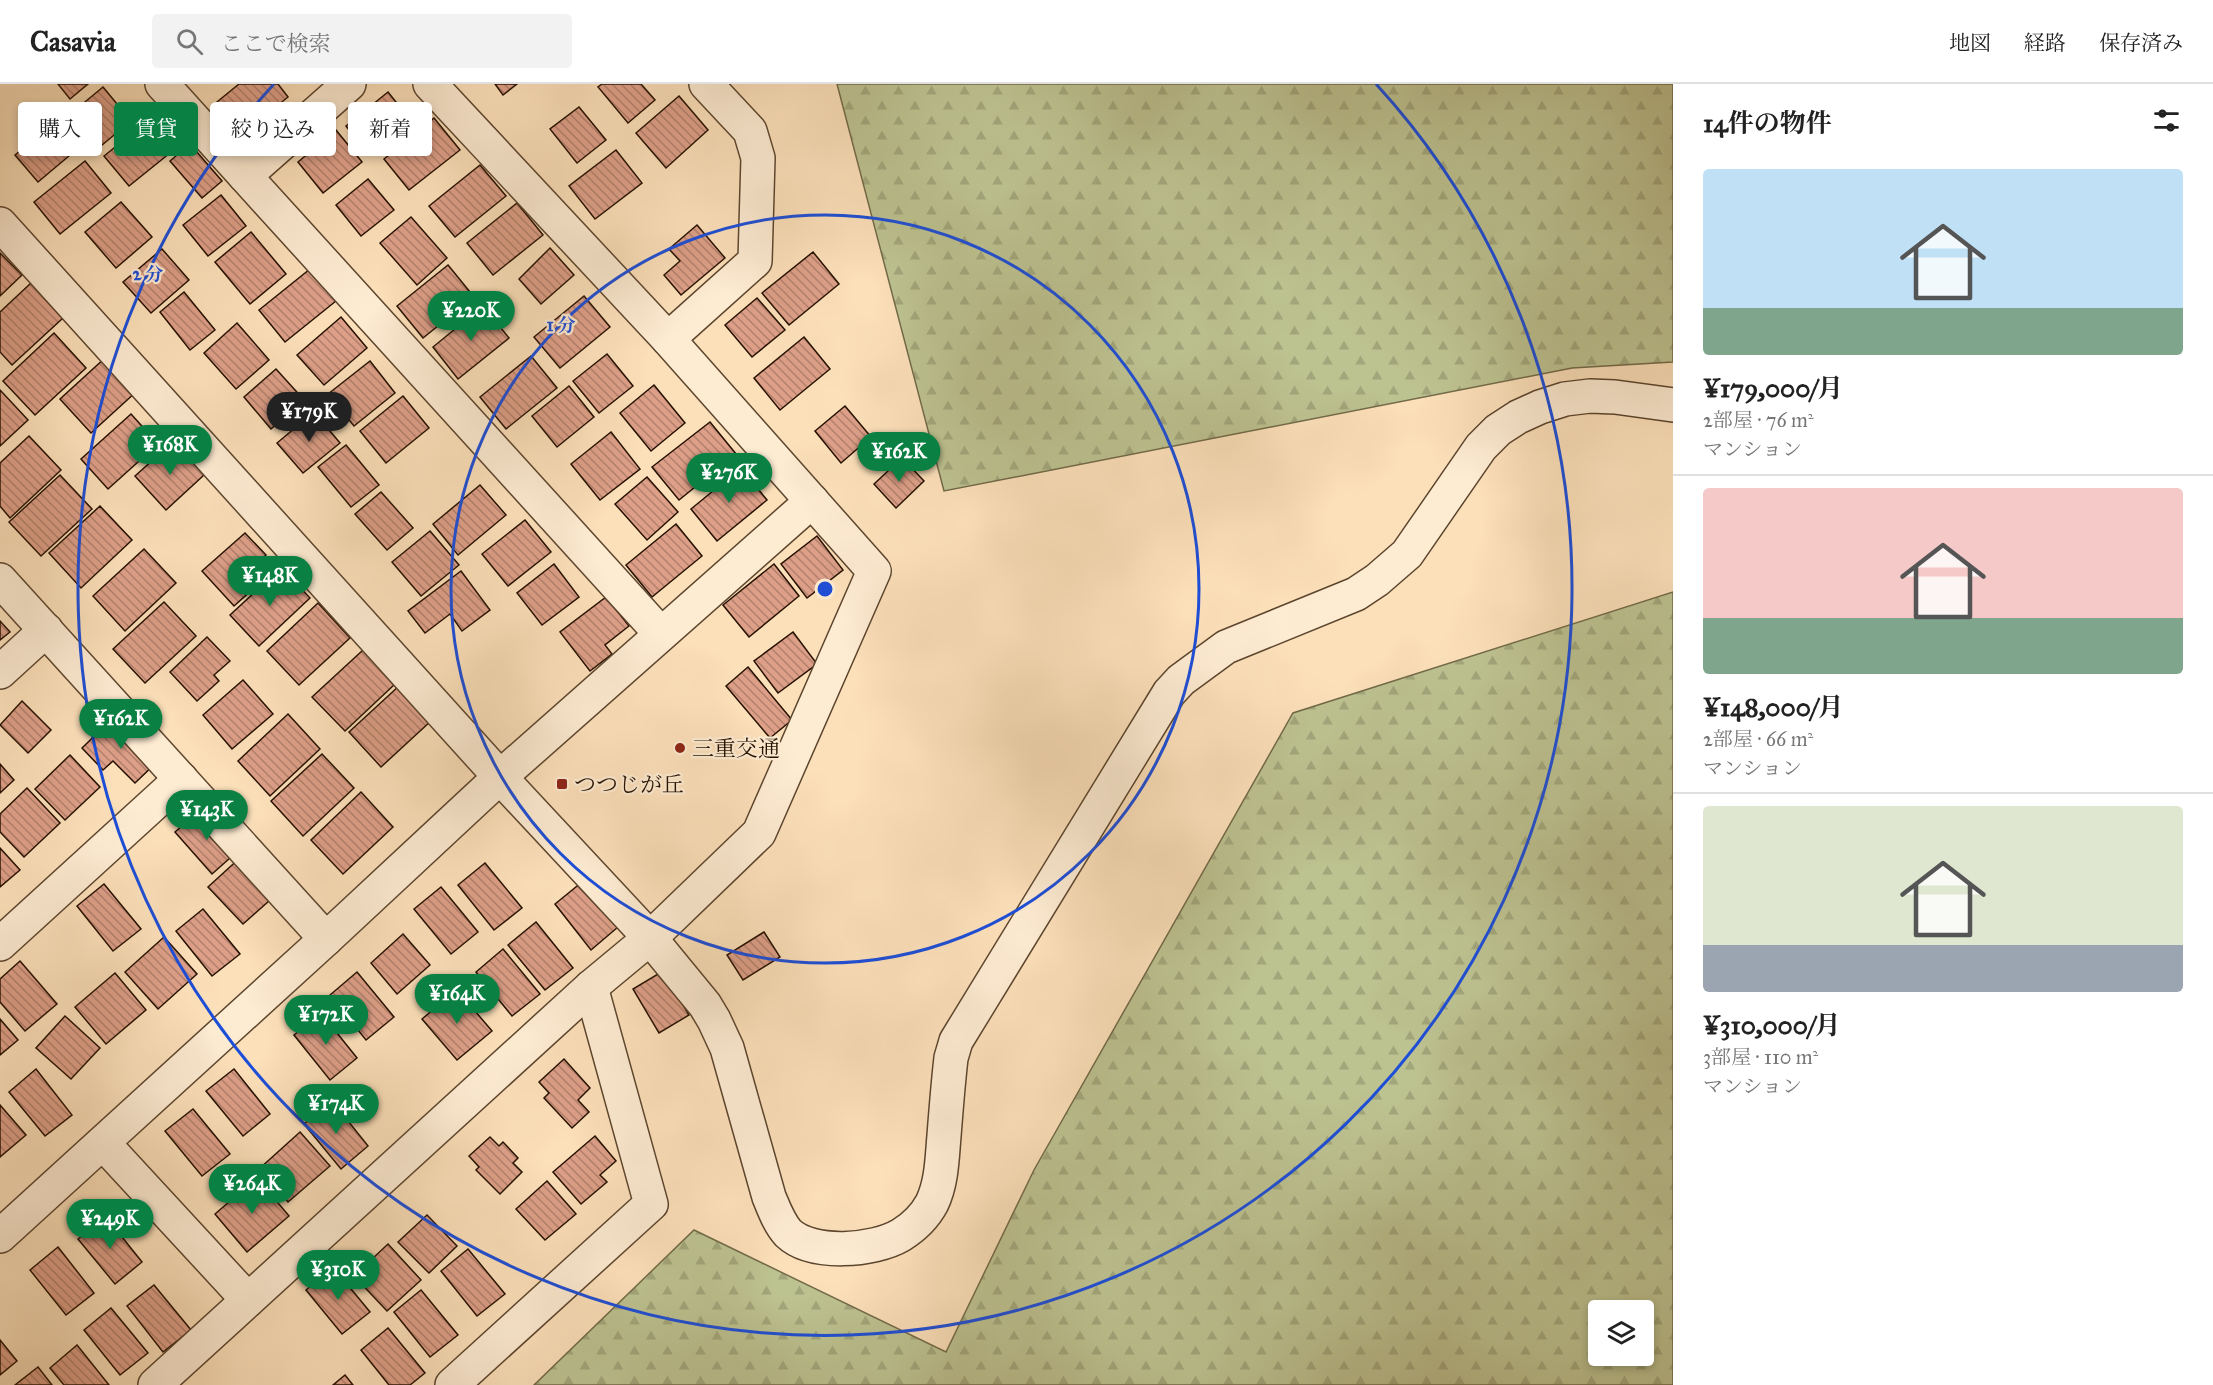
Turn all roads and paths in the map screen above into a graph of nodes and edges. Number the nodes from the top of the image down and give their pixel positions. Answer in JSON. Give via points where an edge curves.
{"nodes":[{"id":1,"x":162,"y":84,"type":"edge"},
{"id":2,"x":349,"y":84,"type":"edge"},
{"id":3,"x":430,"y":84,"type":"edge"},
{"id":4,"x":706,"y":84,"type":"edge"},
{"id":5,"x":245,"y":176,"type":"junction"},
{"id":6,"x":0,"y":224,"type":"edge"},
{"id":7,"x":668,"y":339,"type":"junction"},
{"id":8,"x":1673,"y":405,"type":"edge"},
{"id":9,"x":812,"y":501,"type":"junction"},
{"id":10,"x":0,"y":580,"type":"edge"},
{"id":11,"x":46,"y":630,"type":"junction"},
{"id":12,"x":661,"y":634,"type":"junction"},
{"id":13,"x":0,"y":672,"type":"edge"},
{"id":14,"x":500,"y":777,"type":"junction"},
{"id":15,"x":181,"y":779,"type":"junction"},
{"id":16,"x":650,"y":938,"type":"junction"},
{"id":17,"x":326,"y":939,"type":"junction"},
{"id":18,"x":0,"y":944,"type":"edge"},
{"id":19,"x":591,"y":987,"type":"junction"},
{"id":20,"x":103,"y":1143,"type":"junction"},
{"id":21,"x":0,"y":1236,"type":"edge"},
{"id":22,"x":248,"y":1300,"type":"junction"},
{"id":23,"x":155,"y":1385,"type":"edge"},
{"id":24,"x":452,"y":1385,"type":"edge"}],
"edges":[{"from":1,"to":5,"type":"street"},
{"from":2,"to":5,"type":"street"},
{"from":3,"to":7,"type":"street"},
{"from":4,"to":7,"type":"street","via":[[750,131],[758,158],[755,261]]},
{"from":5,"to":12,"type":"street"},
{"from":6,"to":14,"type":"street"},
{"from":7,"to":9,"type":"street"},
{"from":8,"to":16,"type":"street","via":[[1590,396],[1565,399],[1518,417],[1481,447],[1407,554],[1377,580],[1356,594],[1226,647],[1181,680],[1169,693],[956,1041],[951,1058],[940,1180],[926,1213],[899,1237],[826,1249],[805,1244],[788,1233],[769,1197],[727,1048],[714,1020]]},
{"from":9,"to":12,"type":"street"},
{"from":9,"to":16,"type":"street","via":[[874,570],[759,833]]},
{"from":10,"to":11,"type":"street"},
{"from":11,"to":13,"type":"street"},
{"from":11,"to":15,"type":"street"},
{"from":12,"to":14,"type":"street"},
{"from":14,"to":16,"type":"street"},
{"from":14,"to":17,"type":"street"},
{"from":15,"to":17,"type":"street"},
{"from":15,"to":18,"type":"street"},
{"from":16,"to":19,"type":"street"},
{"from":17,"to":20,"type":"street"},
{"from":19,"to":22,"type":"street"},
{"from":19,"to":24,"type":"street","via":[[651,1204]]},
{"from":20,"to":21,"type":"street"},
{"from":20,"to":22,"type":"street"},
{"from":22,"to":23,"type":"street"}]}
